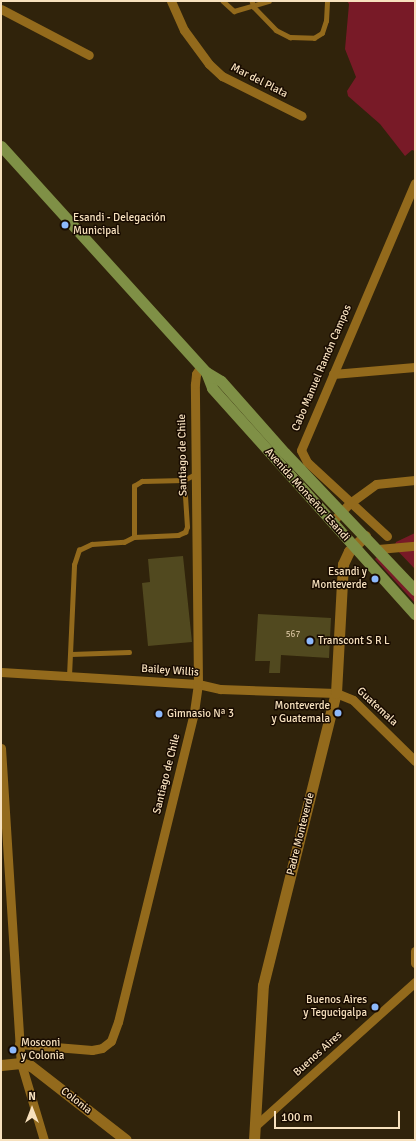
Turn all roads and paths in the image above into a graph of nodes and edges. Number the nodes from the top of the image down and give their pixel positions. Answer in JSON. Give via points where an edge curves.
{"nodes":[{"id":1,"x":171,"y":1,"type":"edge"},
{"id":2,"x":223,"y":1,"type":"edge"},
{"id":3,"x":252,"y":1,"type":"edge"},
{"id":4,"x":269,"y":1,"type":"edge"},
{"id":5,"x":327,"y":1,"type":"edge"},
{"id":6,"x":254,"y":7,"type":"junction"},
{"id":7,"x":1,"y":9,"type":"edge"},
{"id":8,"x":89,"y":55,"type":"dead end"},
{"id":9,"x":302,"y":116,"type":"dead end"},
{"id":10,"x":1,"y":146,"type":"edge"},
{"id":11,"x":415,"y":183,"type":"edge"},
{"id":12,"x":415,"y":367,"type":"edge"},
{"id":13,"x":204,"y":369,"type":"junction"},
{"id":14,"x":333,"y":374,"type":"junction"},
{"id":15,"x":196,"y":474,"type":"junction"},
{"id":16,"x":184,"y":480,"type":"junction"},
{"id":17,"x":415,"y":480,"type":"edge"},
{"id":18,"x":350,"y":503,"type":"junction"},
{"id":19,"x":342,"y":512,"type":"junction"},
{"id":20,"x":332,"y":522,"type":"junction"},
{"id":21,"x":365,"y":536,"type":"junction"},
{"id":22,"x":387,"y":536,"type":"dead end"},
{"id":23,"x":134,"y":537,"type":"junction"},
{"id":24,"x":415,"y":546,"type":"edge"},
{"id":25,"x":354,"y":547,"type":"junction"},
{"id":26,"x":378,"y":549,"type":"junction"},
{"id":27,"x":415,"y":590,"type":"edge"},
{"id":28,"x":415,"y":614,"type":"edge"},
{"id":29,"x":129,"y":652,"type":"dead end"},
{"id":30,"x":71,"y":654,"type":"junction"},
{"id":31,"x":1,"y":672,"type":"edge"},
{"id":32,"x":69,"y":676,"type":"junction"},
{"id":33,"x":198,"y":684,"type":"junction"},
{"id":34,"x":336,"y":693,"type":"junction"},
{"id":35,"x":1,"y":748,"type":"edge"},
{"id":36,"x":415,"y":761,"type":"edge"},
{"id":37,"x":4,"y":851,"type":"edge"},
{"id":38,"x":415,"y":951,"type":"edge"},
{"id":39,"x":415,"y":963,"type":"edge"},
{"id":40,"x":415,"y":982,"type":"edge"},
{"id":41,"x":19,"y":1044,"type":"junction"},
{"id":42,"x":21,"y":1063,"type":"junction"},
{"id":43,"x":1,"y":1065,"type":"edge"},
{"id":44,"x":254,"y":1128,"type":"junction"},
{"id":45,"x":44,"y":1140,"type":"edge"},
{"id":46,"x":126,"y":1140,"type":"edge"},
{"id":47,"x":254,"y":1140,"type":"edge"}],
"edges":[{"from":1,"to":9,"type":"street","name":"Mar del Plata","via":[[175,14],[188,36],[222,76]]},
{"from":2,"to":6,"type":"lane","via":[[234,11]]},
{"from":3,"to":6,"type":"lane"},
{"from":4,"to":6,"type":"lane"},
{"from":5,"to":6,"type":"lane","via":[[326,21],[322,33],[314,38],[290,37],[276,30]]},
{"from":7,"to":8,"type":"street"},
{"from":10,"to":13,"type":"main road","name":"Avenida Monseñor Esandi"},
{"from":11,"to":14,"type":"street","name":"Cabo Manuel Ramón Campos"},
{"from":12,"to":14,"type":"street"},
{"from":13,"to":15,"type":"street","name":"Santiago de Chile","via":[[195,378]]},
{"from":13,"to":19,"type":"main road","name":"Avenida Monseñor Esandi","via":[[221,381]]},
{"from":13,"to":20,"type":"main road","name":"Avenida Monseñor Esandi","via":[[212,388]]},
{"from":14,"to":18,"type":"street","name":"Cabo Manuel Ramón Campos","via":[[301,453],[307,462]]},
{"from":15,"to":16,"type":"lane"},
{"from":15,"to":33,"type":"street","name":"Santiago de Chile"},
{"from":16,"to":23,"type":"lane","via":[[142,481],[134,486]]},
{"from":16,"to":23,"type":"lane","via":[[187,527],[184,532],[178,535]]},
{"from":17,"to":18,"type":"street","via":[[376,484]]},
{"from":18,"to":19,"type":"street"},
{"from":18,"to":22,"type":"street","name":"Cabo Manuel Ramón Campos"},
{"from":19,"to":20,"type":"street"},
{"from":19,"to":21,"type":"main road","name":"Avenida Monseñor Esandi"},
{"from":20,"to":25,"type":"main road","name":"Avenida Monseñor Esandi"},
{"from":21,"to":25,"type":"street","name":"Padre Monteverde"},
{"from":21,"to":26,"type":"main road","name":"Avenida Monseñor Esandi"},
{"from":23,"to":30,"type":"lane","via":[[116,544],[84,546],[76,555]]},
{"from":24,"to":26,"type":"street"},
{"from":25,"to":28,"type":"main road","name":"Avenida Monseñor Esandi"},
{"from":25,"to":34,"type":"street","name":"Padre Monteverde","via":[[343,564]]},
{"from":26,"to":27,"type":"main road","name":"Avenida Monseñor Esandi"},
{"from":29,"to":30,"type":"lane"},
{"from":30,"to":32,"type":"lane"},
{"from":31,"to":32,"type":"street","name":"Bailey Willis"},
{"from":32,"to":33,"type":"street","name":"Bailey Willis"},
{"from":33,"to":34,"type":"street","name":"Bailey Willis","via":[[220,689]]},
{"from":33,"to":41,"type":"street","name":"Santiago de Chile","via":[[194,712],[111,1041],[102,1048],[92,1050]]},
{"from":34,"to":36,"type":"street","name":"Guatemala","via":[[353,700]]},
{"from":34,"to":44,"type":"street","name":"Padre Monteverde","via":[[264,985]]},
{"from":35,"to":37,"type":"street"},
{"from":37,"to":41,"type":"street"},
{"from":38,"to":39,"type":"street"},
{"from":40,"to":44,"type":"street","name":"Buenos Aires"},
{"from":41,"to":42,"type":"street"},
{"from":42,"to":43,"type":"street"},
{"from":42,"to":45,"type":"street"},
{"from":42,"to":46,"type":"street","name":"Colonia","via":[[31,1066]]},
{"from":44,"to":47,"type":"street","name":"Padre Monteverde"}]}
